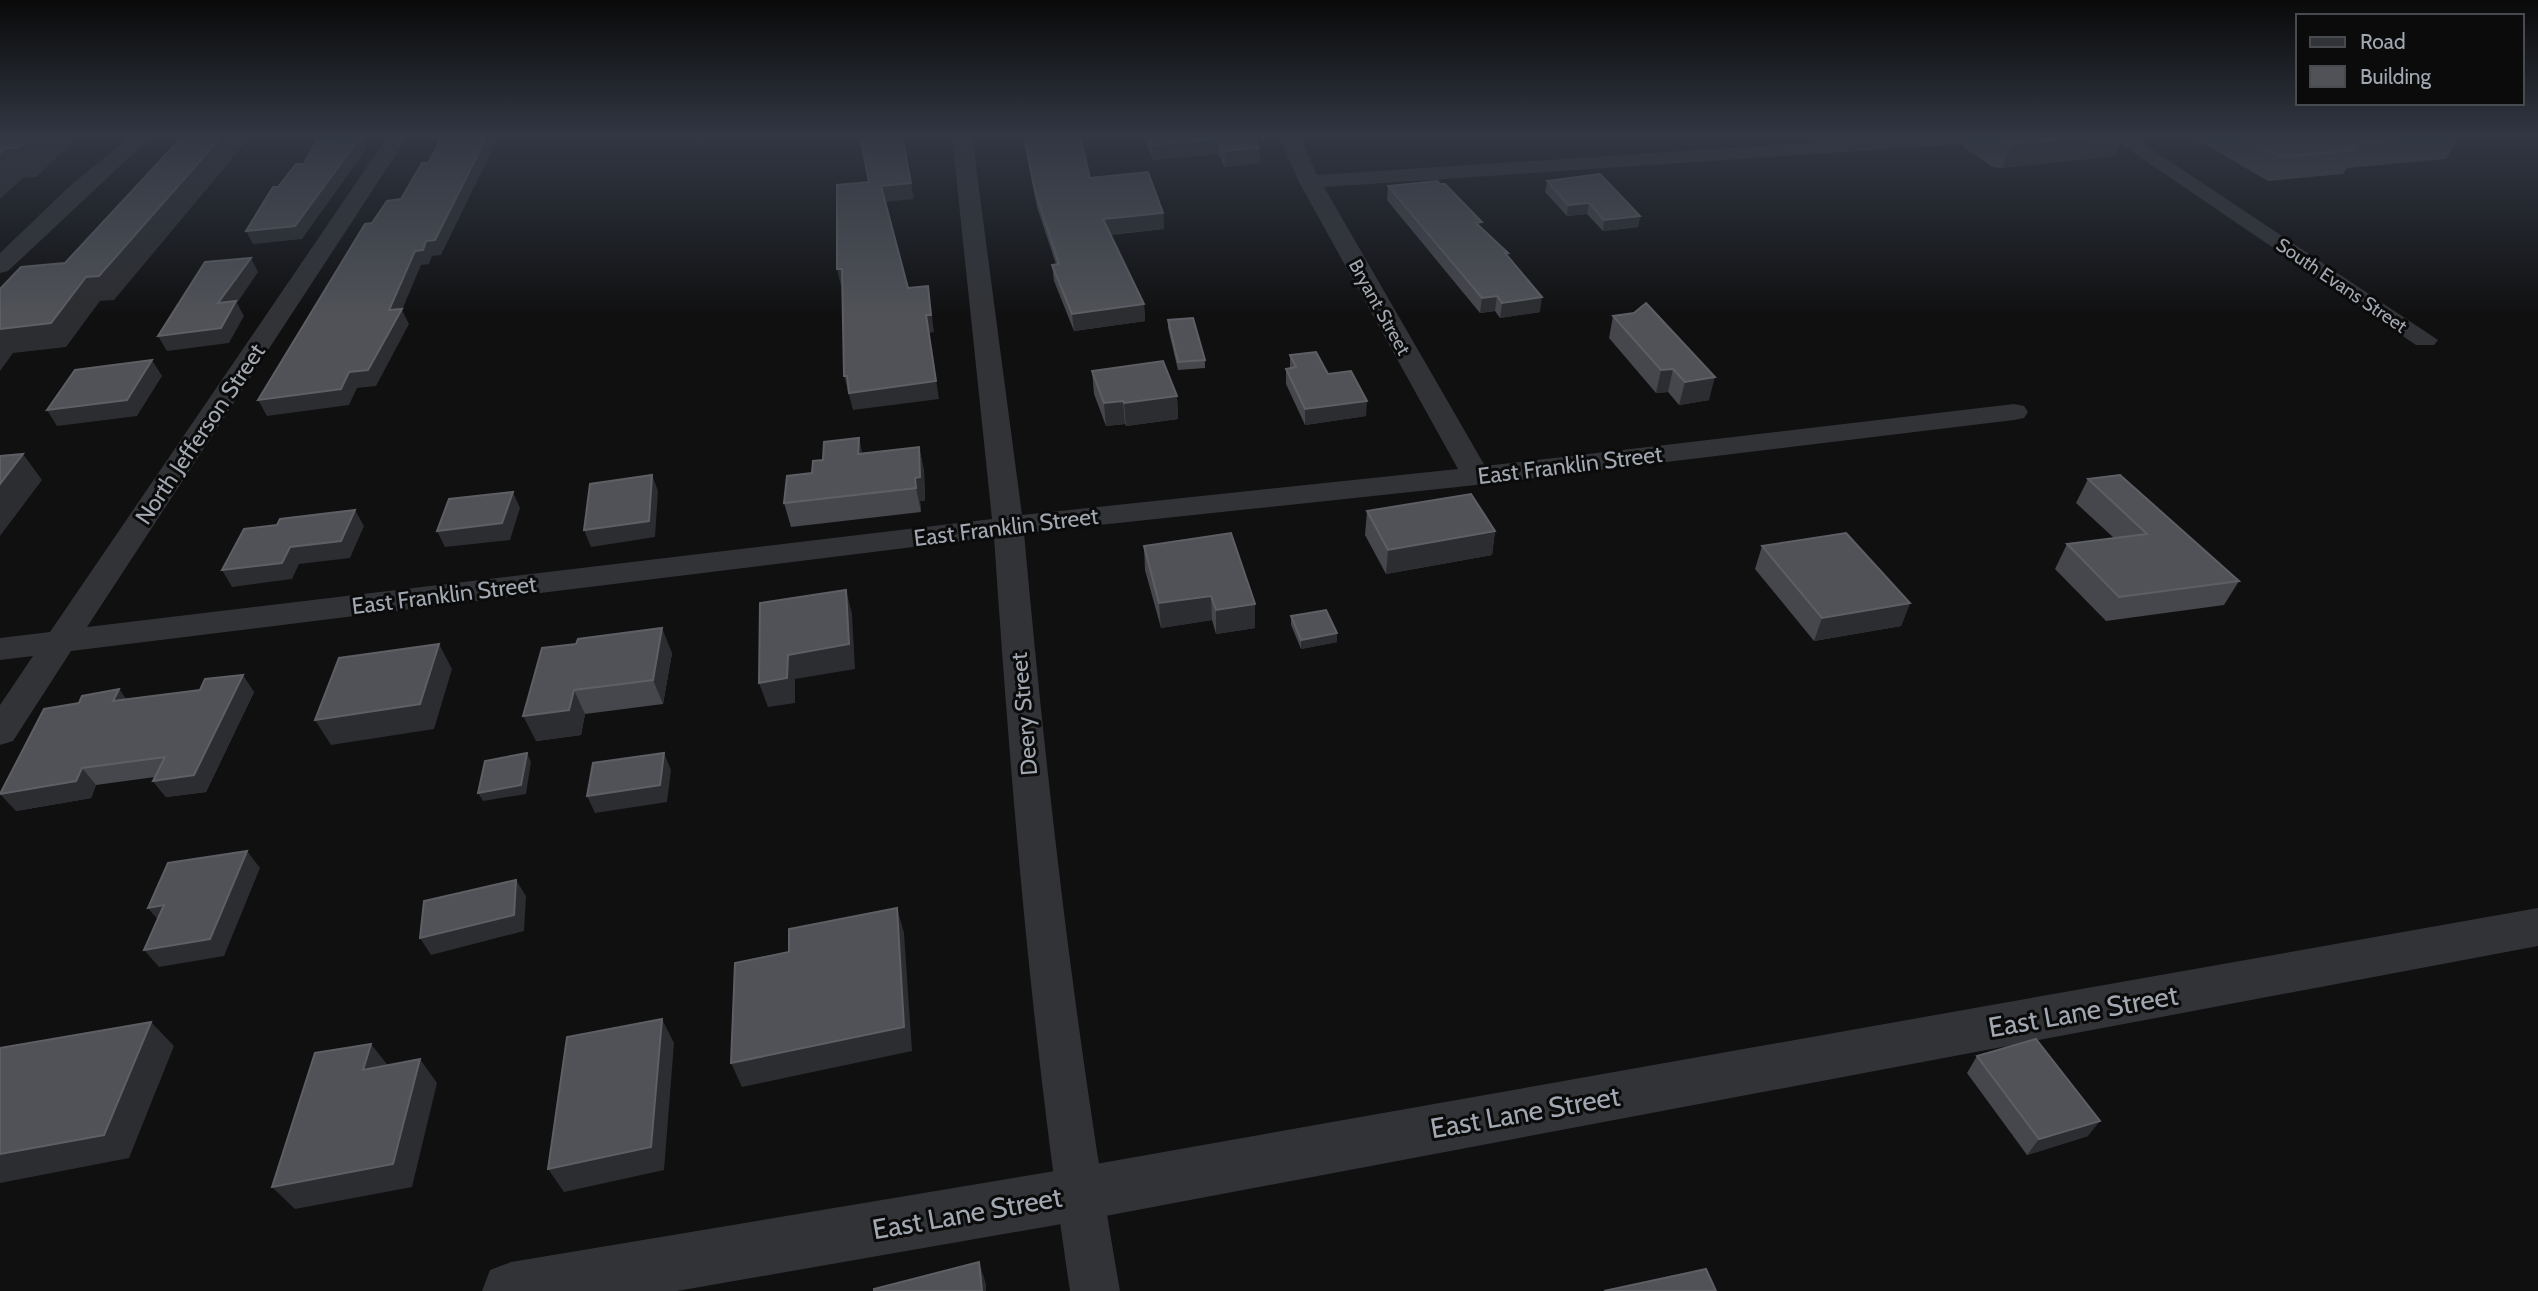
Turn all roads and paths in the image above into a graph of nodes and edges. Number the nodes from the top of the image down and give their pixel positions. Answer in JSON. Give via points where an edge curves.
{"nodes":[{"id":1,"x":73,"y":196,"type":"edge"},
{"id":2,"x":358,"y":196,"type":"edge"},
{"id":3,"x":969,"y":196,"type":"edge"},
{"id":4,"x":1318,"y":196,"type":"edge"},
{"id":5,"x":2209,"y":196,"type":"edge"},
{"id":6,"x":0,"y":267,"type":"edge"},
{"id":7,"x":2425,"y":340,"type":"dead end"},
{"id":8,"x":2014,"y":412,"type":"dead end"},
{"id":9,"x":1476,"y":476,"type":"junction"},
{"id":10,"x":1008,"y":526,"type":"junction"},
{"id":11,"x":61,"y":641,"type":"junction"},
{"id":12,"x":0,"y":649,"type":"edge"},
{"id":13,"x":0,"y":732,"type":"edge"},
{"id":14,"x":2538,"y":928,"type":"edge"},
{"id":15,"x":1079,"y":1194,"type":"junction"},
{"id":16,"x":511,"y":1291,"type":"edge"},
{"id":17,"x":1095,"y":1291,"type":"edge"}],
"edges":[{"from":1,"to":6,"type":"street"},
{"from":2,"to":11,"type":"street","name":"North Jefferson Street"},
{"from":3,"to":10,"type":"street","name":"Deery Street"},
{"from":4,"to":9,"type":"street","name":"Bryant Street"},
{"from":5,"to":7,"type":"street","name":"South Evans Street"},
{"from":8,"to":9,"type":"street","name":"East Franklin Street"},
{"from":9,"to":10,"type":"street","name":"East Franklin Street"},
{"from":10,"to":11,"type":"street","name":"East Franklin Street"},
{"from":10,"to":15,"type":"street","name":"Deery Street","via":[[1026,750]]},
{"from":11,"to":12,"type":"street","name":"East Franklin Street"},
{"from":11,"to":13,"type":"street","name":"North Jefferson Street"},
{"from":14,"to":15,"type":"street","name":"East Lane Street"},
{"from":15,"to":16,"type":"street","name":"East Lane Street"},
{"from":15,"to":17,"type":"street","name":"Deery Street"}]}
